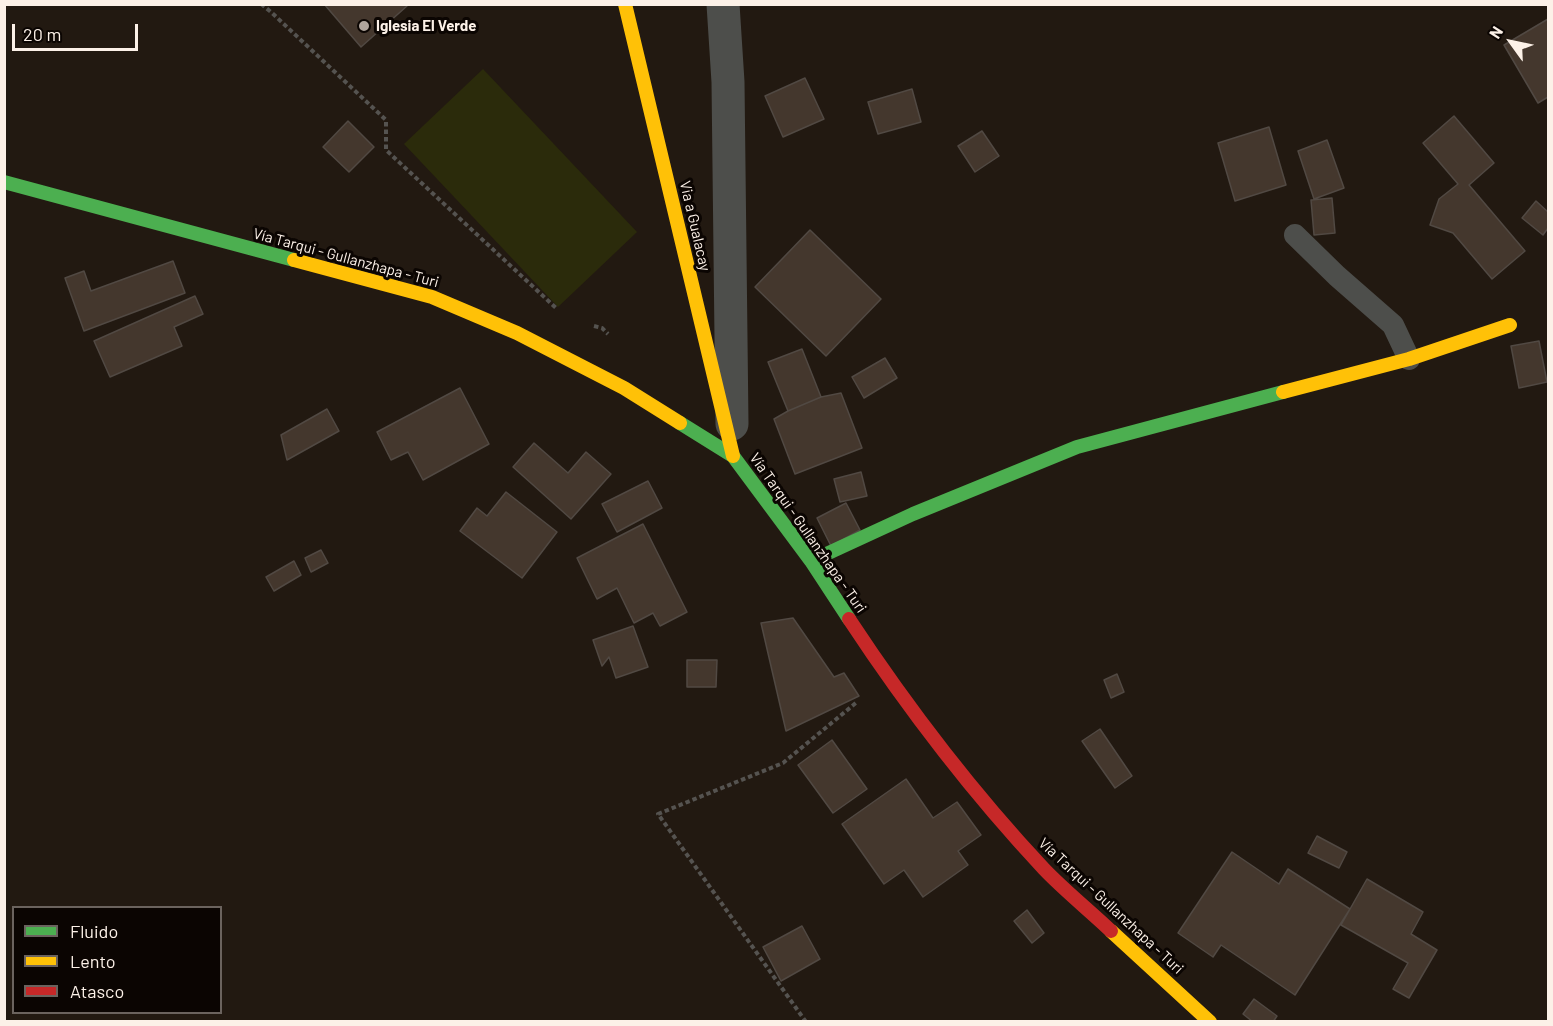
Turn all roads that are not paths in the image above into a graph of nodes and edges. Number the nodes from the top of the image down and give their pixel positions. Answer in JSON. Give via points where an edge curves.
{"nodes":[{"id":1,"x":625,"y":4,"type":"edge"},
{"id":2,"x":723,"y":4,"type":"edge"},
{"id":3,"x":4,"y":182,"type":"edge"},
{"id":4,"x":1295,"y":235,"type":"dead end"},
{"id":5,"x":1509,"y":325,"type":"dead end"},
{"id":6,"x":1409,"y":359,"type":"junction"},
{"id":7,"x":733,"y":456,"type":"junction"},
{"id":8,"x":811,"y":561,"type":"junction"},
{"id":9,"x":1210,"y":1022,"type":"edge"}],
"edges":[{"from":1,"to":7,"type":"main road","name":"Via a Gualacay"},
{"from":2,"to":7,"type":"street","via":[[728,82]]},
{"from":3,"to":7,"type":"main road","name":"Vía Tarqui - Gullanzhapa - Turi","via":[[432,297],[517,333],[624,388]]},
{"from":4,"to":6,"type":"lane","via":[[1393,325]]},
{"from":5,"to":6,"type":"main road"},
{"from":6,"to":8,"type":"main road","via":[[1077,447],[913,514]]},
{"from":7,"to":8,"type":"main road","name":"Vía Tarqui - Gullanzhapa - Turi"},
{"from":8,"to":9,"type":"main road","name":"Vía Tarqui - Gullanzhapa - Turi","via":[[887,677],[988,806],[1045,870]]}]}
